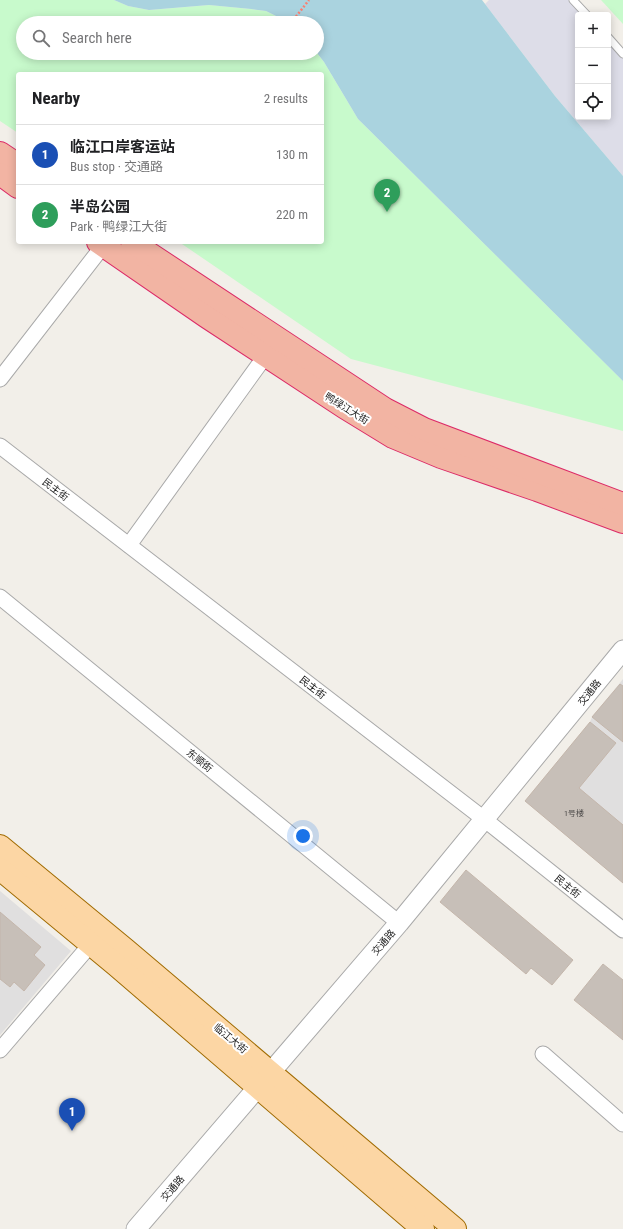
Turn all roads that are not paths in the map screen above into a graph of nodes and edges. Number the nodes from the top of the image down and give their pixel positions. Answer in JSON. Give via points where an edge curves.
{"nodes":[{"id":1,"x":573,"y":0,"type":"edge"},
{"id":2,"x":584,"y":12,"type":"edge"},
{"id":3,"x":611,"y":41,"type":"edge"},
{"id":4,"x":623,"y":54,"type":"edge"},
{"id":5,"x":0,"y":153,"type":"edge"},
{"id":6,"x":16,"y":164,"type":"edge"},
{"id":7,"x":0,"y":174,"type":"edge"},
{"id":8,"x":16,"y":186,"type":"edge"},
{"id":9,"x":101,"y":244,"type":"edge"},
{"id":10,"x":103,"y":244,"type":"edge"},
{"id":11,"x":135,"y":244,"type":"edge"},
{"id":12,"x":272,"y":347,"type":"junction"},
{"id":13,"x":0,"y":379,"type":"edge"},
{"id":14,"x":0,"y":446,"type":"edge"},
{"id":15,"x":623,"y":504,"type":"edge"},
{"id":16,"x":623,"y":522,"type":"edge"},
{"id":17,"x":130,"y":545,"type":"junction"},
{"id":18,"x":0,"y":597,"type":"edge"},
{"id":19,"x":623,"y":650,"type":"edge"},
{"id":20,"x":484,"y":819,"type":"junction"},
{"id":21,"x":0,"y":846,"type":"edge"},
{"id":22,"x":0,"y":869,"type":"edge"},
{"id":23,"x":399,"y":923,"type":"junction"},
{"id":24,"x":623,"y":930,"type":"edge"},
{"id":25,"x":97,"y":937,"type":"junction"},
{"id":26,"x":0,"y":1050,"type":"edge"},
{"id":27,"x":543,"y":1054,"type":"dead end"},
{"id":28,"x":265,"y":1080,"type":"junction"},
{"id":29,"x":623,"y":1124,"type":"edge"},
{"id":30,"x":136,"y":1229,"type":"edge"},
{"id":31,"x":423,"y":1229,"type":"edge"},
{"id":32,"x":455,"y":1229,"type":"edge"}],
"edges":[{"from":1,"to":2,"type":"lane"},
{"from":3,"to":4,"type":"lane"},
{"from":5,"to":6,"type":"highway"},
{"from":7,"to":8,"type":"highway"},
{"from":9,"to":13,"type":"street"},
{"from":10,"to":12,"type":"highway","name":"鸭绿江大街","via":[[207,317]]},
{"from":11,"to":12,"type":"highway","name":"鸭绿江大街"},
{"from":12,"to":15,"type":"highway","name":"鸭绿江大街","via":[[424,429]]},
{"from":12,"to":16,"type":"highway","name":"鸭绿江大街","via":[[344,407],[393,437],[441,457]]},
{"from":12,"to":17,"type":"street"},
{"from":14,"to":17,"type":"street","name":"民主街"},
{"from":17,"to":20,"type":"street","name":"民主街"},
{"from":18,"to":23,"type":"street","name":"东顺街"},
{"from":19,"to":20,"type":"street","name":"交通路"},
{"from":20,"to":23,"type":"street","name":"交通路"},
{"from":20,"to":24,"type":"street","name":"民主街"},
{"from":21,"to":25,"type":"main road","name":"临江大街"},
{"from":22,"to":25,"type":"main road","name":"临江大街"},
{"from":23,"to":28,"type":"street","name":"交通路"},
{"from":25,"to":26,"type":"street"},
{"from":25,"to":28,"type":"main road","name":"临江大街"},
{"from":27,"to":29,"type":"street"},
{"from":28,"to":30,"type":"street","name":"交通路"},
{"from":28,"to":31,"type":"main road","name":"临江大街"},
{"from":28,"to":32,"type":"main road","name":"临江大街"}]}
